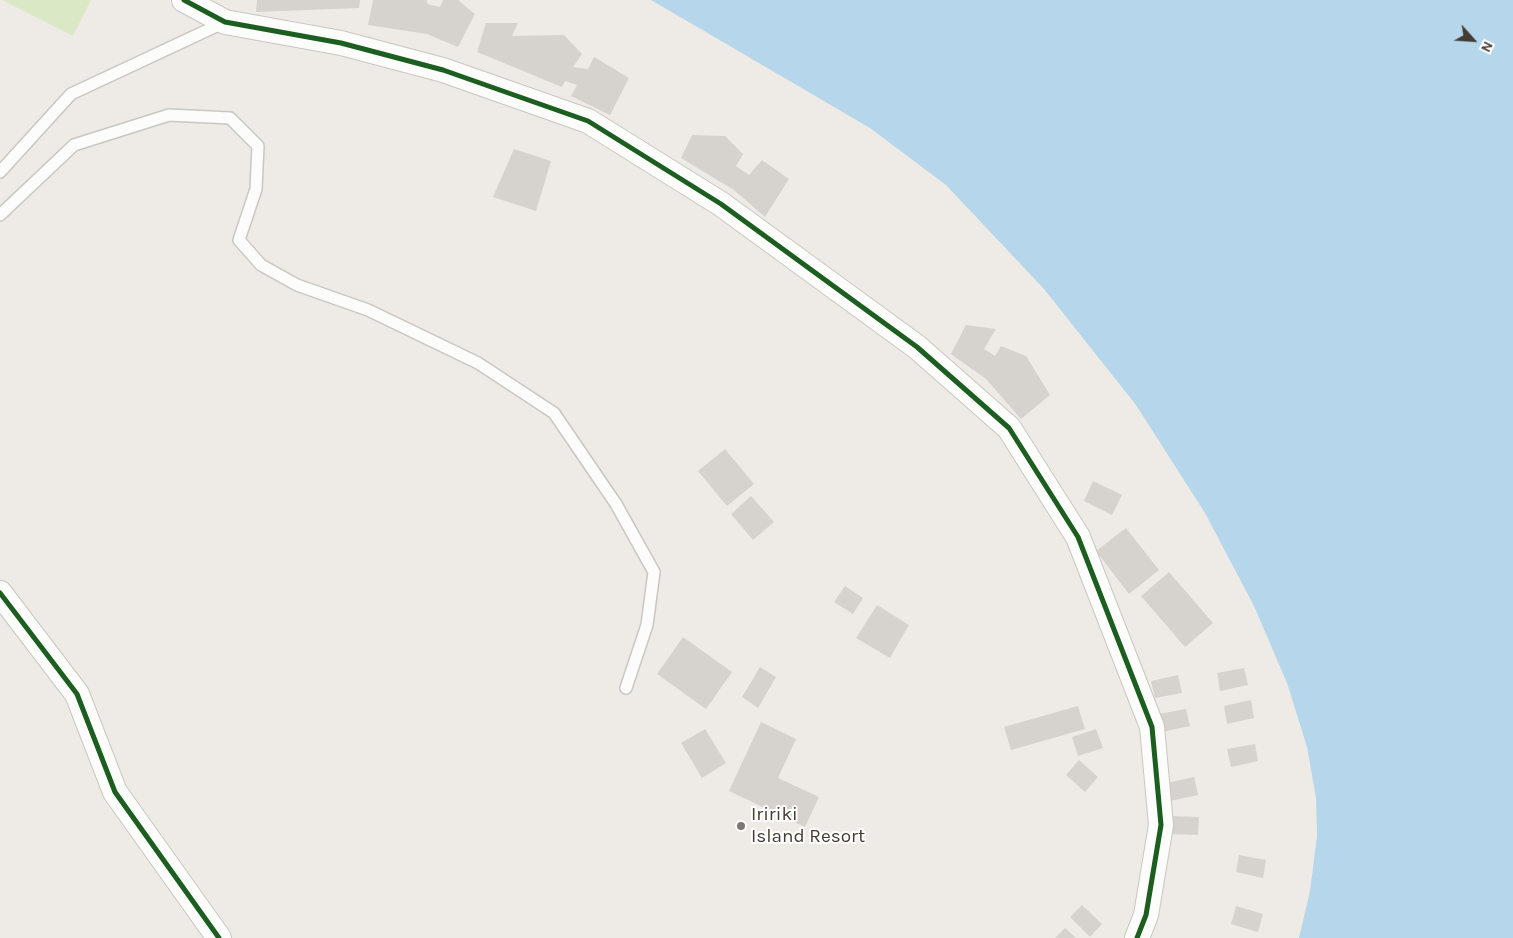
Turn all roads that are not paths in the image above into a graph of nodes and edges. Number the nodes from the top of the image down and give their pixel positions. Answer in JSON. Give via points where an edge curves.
{"nodes":[{"id":1,"x":184,"y":0,"type":"edge"},
{"id":2,"x":225,"y":22,"type":"junction"},
{"id":3,"x":0,"y":172,"type":"edge"},
{"id":4,"x":0,"y":215,"type":"edge"},
{"id":5,"x":0,"y":593,"type":"edge"},
{"id":6,"x":626,"y":688,"type":"dead end"},
{"id":7,"x":219,"y":938,"type":"edge"},
{"id":8,"x":1138,"y":938,"type":"edge"}],
"edges":[{"from":1,"to":2,"type":"street"},
{"from":2,"to":3,"type":"lane","via":[[71,94]]},
{"from":2,"to":8,"type":"street","via":[[341,43],[443,70],[588,121],[721,204],[917,347],[1009,428],[1078,537],[1152,727],[1161,825],[1146,915]]},
{"from":4,"to":6,"type":"lane","via":[[74,144],[168,115],[230,118],[258,146],[256,189],[239,240],[261,265],[297,285],[368,310],[478,364],[554,413],[616,504],[654,572],[647,625]]},
{"from":5,"to":7,"type":"street","via":[[77,694],[114,792]]}]}
